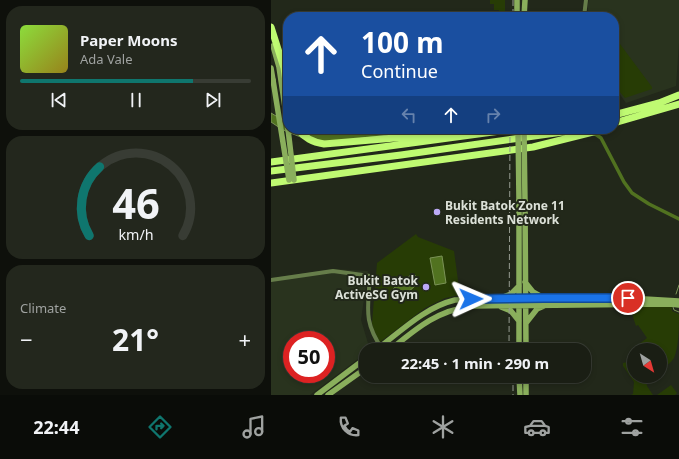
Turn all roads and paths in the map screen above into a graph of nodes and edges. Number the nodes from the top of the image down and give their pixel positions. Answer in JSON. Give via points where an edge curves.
{"nodes":[{"id":1,"x":517,"y":0,"type":"edge"},
{"id":2,"x":525,"y":0,"type":"edge"},
{"id":3,"x":586,"y":0,"type":"edge"},
{"id":4,"x":517,"y":12,"type":"edge"},
{"id":5,"x":524,"y":12,"type":"edge"},
{"id":6,"x":585,"y":12,"type":"edge"},
{"id":7,"x":271,"y":27,"type":"edge"},
{"id":8,"x":271,"y":38,"type":"edge"},
{"id":9,"x":283,"y":65,"type":"edge"},
{"id":10,"x":271,"y":68,"type":"edge"},
{"id":11,"x":283,"y":93,"type":"edge"},
{"id":12,"x":679,"y":95,"type":"edge"},
{"id":13,"x":679,"y":104,"type":"edge"},
{"id":14,"x":619,"y":114,"type":"edge"},
{"id":15,"x":619,"y":122,"type":"edge"},
{"id":16,"x":283,"y":133,"type":"edge"},
{"id":17,"x":283,"y":134,"type":"edge"},
{"id":18,"x":288,"y":134,"type":"edge"},
{"id":19,"x":302,"y":134,"type":"edge"},
{"id":20,"x":453,"y":134,"type":"edge"},
{"id":21,"x":477,"y":134,"type":"edge"},
{"id":22,"x":517,"y":134,"type":"edge"},
{"id":23,"x":524,"y":134,"type":"edge"},
{"id":24,"x":565,"y":134,"type":"edge"},
{"id":25,"x":578,"y":134,"type":"edge"},
{"id":26,"x":271,"y":162,"type":"edge"},
{"id":27,"x":271,"y":171,"type":"edge"},
{"id":28,"x":292,"y":180,"type":"junction"},
{"id":29,"x":271,"y":183,"type":"edge"},
{"id":30,"x":522,"y":201,"type":"junction"},
{"id":31,"x":271,"y":280,"type":"edge"},
{"id":32,"x":525,"y":282,"type":"junction"},
{"id":33,"x":519,"y":286,"type":"junction"},
{"id":34,"x":501,"y":298,"type":"junction"},
{"id":35,"x":519,"y":298,"type":"junction"},
{"id":36,"x":526,"y":298,"type":"junction"},
{"id":37,"x":544,"y":298,"type":"junction"},
{"id":38,"x":679,"y":303,"type":"edge"},
{"id":39,"x":546,"y":305,"type":"junction"},
{"id":40,"x":497,"y":306,"type":"junction"},
{"id":41,"x":519,"y":306,"type":"junction"},
{"id":42,"x":526,"y":306,"type":"junction"},
{"id":43,"x":519,"y":321,"type":"junction"},
{"id":44,"x":526,"y":322,"type":"junction"},
{"id":45,"x":377,"y":343,"type":"edge"},
{"id":46,"x":388,"y":343,"type":"edge"},
{"id":47,"x":399,"y":343,"type":"edge"},
{"id":48,"x":519,"y":343,"type":"edge"},
{"id":49,"x":526,"y":343,"type":"edge"},
{"id":50,"x":359,"y":363,"type":"edge"},
{"id":51,"x":359,"y":373,"type":"edge"},
{"id":52,"x":519,"y":383,"type":"edge"},
{"id":53,"x":526,"y":383,"type":"edge"},
{"id":54,"x":317,"y":395,"type":"edge"},
{"id":55,"x":328,"y":395,"type":"edge"},
{"id":56,"x":520,"y":395,"type":"edge"},
{"id":57,"x":526,"y":395,"type":"edge"}],
"edges":[{"from":1,"to":4,"type":"main road"},
{"from":2,"to":5,"type":"main road"},
{"from":3,"to":6,"type":"street"},
{"from":7,"to":9,"type":"highway"},
{"from":8,"to":11,"type":"main road"},
{"from":10,"to":16,"type":"main road","bridge":true},
{"from":12,"to":14,"type":"highway"},
{"from":13,"to":15,"type":"highway"},
{"from":17,"to":28,"type":"main road","bridge":true},
{"from":18,"to":28,"type":"main road","bridge":true},
{"from":19,"to":20,"type":"highway","via":[[315,143],[324,144]]},
{"from":21,"to":26,"type":"highway"},
{"from":22,"to":30,"type":"main road","bridge":true},
{"from":23,"to":30,"type":"main road","bridge":true},
{"from":24,"to":27,"type":"highway"},
{"from":25,"to":28,"type":"highway","via":[[533,147]]},
{"from":28,"to":29,"type":"highway"},
{"from":30,"to":32,"type":"main road"},
{"from":30,"to":33,"type":"main road"},
{"from":31,"to":45,"type":"street","via":[[333,272],[370,276],[368,320]]},
{"from":32,"to":36,"type":"main road"},
{"from":32,"to":37,"type":"main road","via":[[533,292]]},
{"from":33,"to":34,"type":"main road","via":[[511,294]]},
{"from":33,"to":35,"type":"main road"},
{"from":34,"to":35,"type":"main road"},
{"from":34,"to":46,"type":"main road","via":[[447,302],[427,312]]},
{"from":35,"to":36,"type":"main road"},
{"from":35,"to":41,"type":"main road"},
{"from":36,"to":37,"type":"main road"},
{"from":36,"to":42,"type":"main road"},
{"from":37,"to":38,"type":"main road","via":[[628,298]]},
{"from":38,"to":39,"type":"main road"},
{"from":39,"to":42,"type":"main road"},
{"from":39,"to":44,"type":"main road","via":[[537,310]]},
{"from":40,"to":41,"type":"main road"},
{"from":40,"to":43,"type":"main road","via":[[511,311]]},
{"from":40,"to":47,"type":"main road","via":[[455,308],[427,322]]},
{"from":41,"to":42,"type":"main road"},
{"from":41,"to":43,"type":"main road"},
{"from":42,"to":44,"type":"main road"},
{"from":43,"to":48,"type":"main road"},
{"from":44,"to":49,"type":"main road"},
{"from":50,"to":54,"type":"main road"},
{"from":51,"to":55,"type":"main road"},
{"from":52,"to":56,"type":"main road"},
{"from":53,"to":57,"type":"main road"}]}
